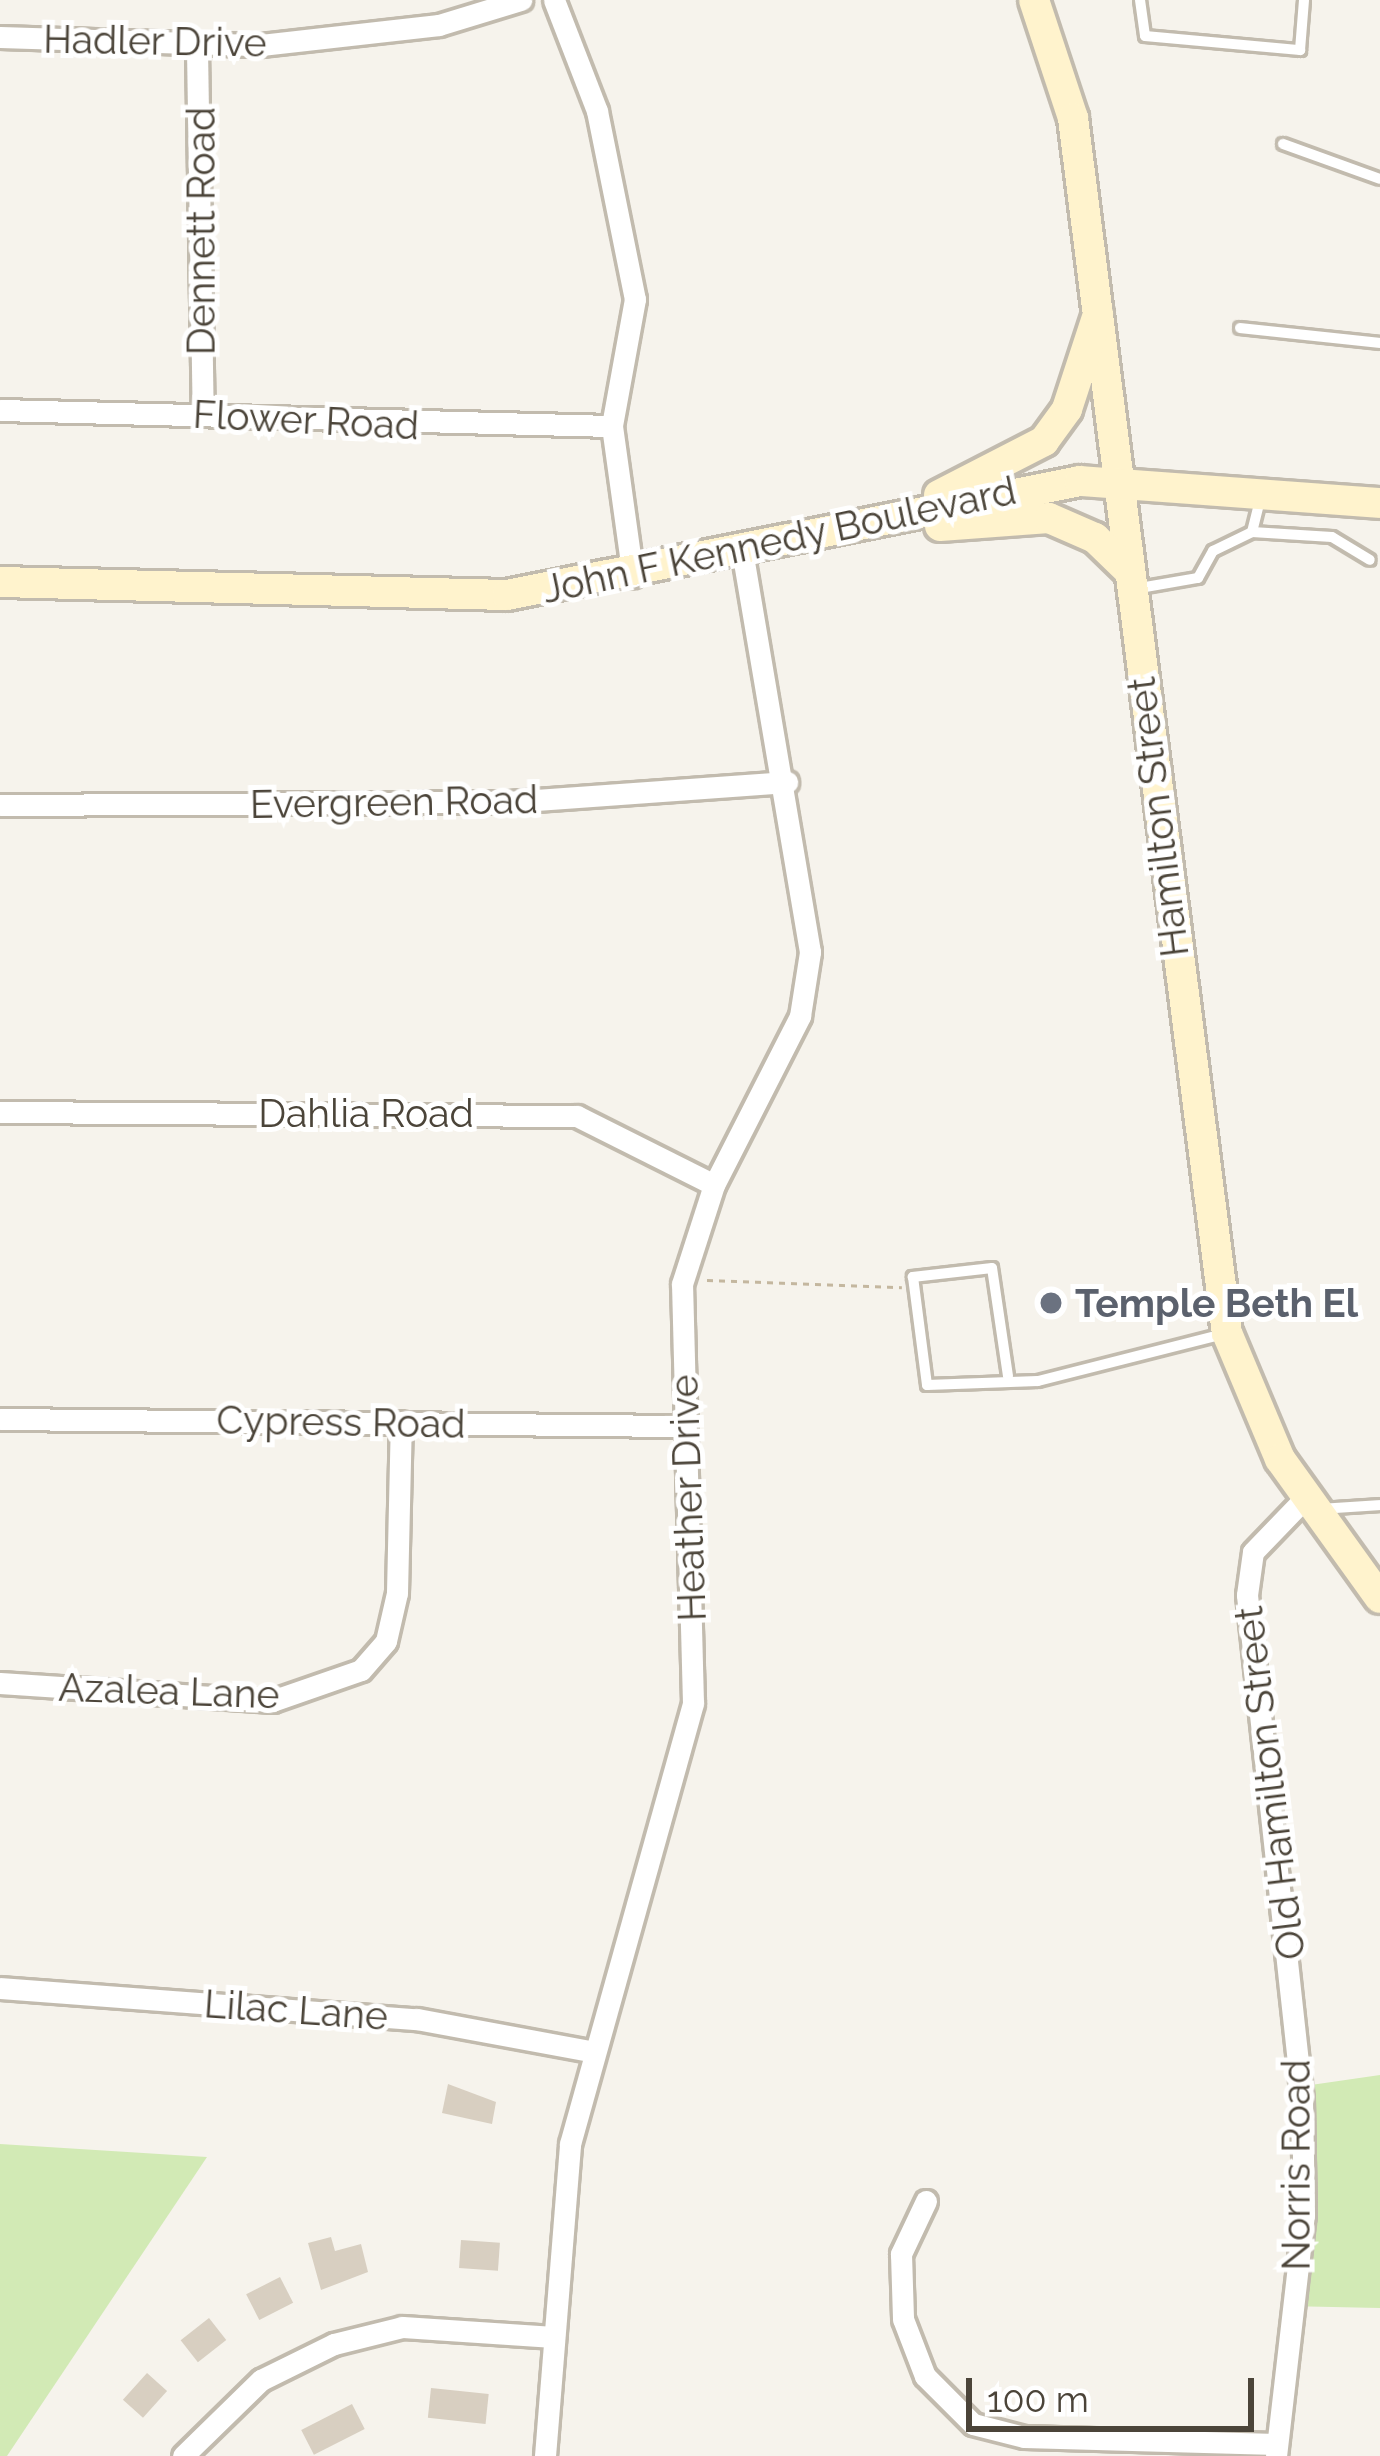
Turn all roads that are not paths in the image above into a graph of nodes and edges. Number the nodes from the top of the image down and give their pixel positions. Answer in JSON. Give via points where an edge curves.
{"nodes":[{"id":1,"x":520,"y":0,"type":"edge"},
{"id":2,"x":554,"y":0,"type":"edge"},
{"id":3,"x":1034,"y":0,"type":"edge"},
{"id":4,"x":1140,"y":0,"type":"edge"},
{"id":5,"x":1304,"y":0,"type":"edge"},
{"id":6,"x":467,"y":8,"type":"edge"},
{"id":7,"x":0,"y":37,"type":"edge"},
{"id":8,"x":197,"y":49,"type":"junction"},
{"id":9,"x":1283,"y":144,"type":"dead end"},
{"id":10,"x":1380,"y":179,"type":"edge"},
{"id":11,"x":1100,"y":307,"type":"junction"},
{"id":12,"x":1240,"y":328,"type":"dead end"},
{"id":13,"x":1380,"y":343,"type":"edge"},
{"id":14,"x":0,"y":410,"type":"edge"},
{"id":15,"x":202,"y":414,"type":"junction"},
{"id":16,"x":612,"y":426,"type":"junction"},
{"id":17,"x":1125,"y":482,"type":"junction"},
{"id":18,"x":1262,"y":493,"type":"junction"},
{"id":19,"x":1380,"y":503,"type":"edge"},
{"id":20,"x":1252,"y":532,"type":"junction"},
{"id":21,"x":844,"y":533,"type":"junction"},
{"id":22,"x":743,"y":554,"type":"junction"},
{"id":23,"x":1370,"y":560,"type":"dead end"},
{"id":24,"x":633,"y":577,"type":"junction"},
{"id":25,"x":1130,"y":580,"type":"junction"},
{"id":26,"x":0,"y":582,"type":"edge"},
{"id":27,"x":787,"y":782,"type":"junction"},
{"id":28,"x":0,"y":805,"type":"edge"},
{"id":29,"x":0,"y":1112,"type":"edge"},
{"id":30,"x":714,"y":1185,"type":"junction"},
{"id":31,"x":1228,"y":1333,"type":"junction"},
{"id":32,"x":1008,"y":1376,"type":"junction"},
{"id":33,"x":0,"y":1419,"type":"edge"},
{"id":34,"x":401,"y":1422,"type":"junction"},
{"id":35,"x":682,"y":1426,"type":"junction"},
{"id":36,"x":1308,"y":1505,"type":"junction"},
{"id":37,"x":1380,"y":1505,"type":"edge"},
{"id":38,"x":1380,"y":1598,"type":"edge"},
{"id":39,"x":0,"y":1683,"type":"edge"},
{"id":40,"x":0,"y":1988,"type":"edge"},
{"id":41,"x":1295,"y":2017,"type":"joint"},
{"id":42,"x":590,"y":2051,"type":"junction"},
{"id":43,"x":926,"y":2200,"type":"dead end"},
{"id":44,"x":551,"y":2337,"type":"junction"},
{"id":45,"x":1276,"y":2450,"type":"edge"},
{"id":46,"x":183,"y":2456,"type":"edge"},
{"id":47,"x":545,"y":2456,"type":"edge"}],
"edges":[{"from":1,"to":6,"type":"street","name":"Hadler Drive"},
{"from":2,"to":16,"type":"street","via":[[597,111],[635,298]]},
{"from":3,"to":11,"type":"street","name":"Hamilton Street","via":[[1073,118]]},
{"from":4,"to":5,"type":"lane","via":[[1145,36],[1300,50]]},
{"from":6,"to":8,"type":"street","name":"Hadler Drive"},
{"from":7,"to":8,"type":"street","name":"Hadler Drive"},
{"from":8,"to":15,"type":"street","name":"Dennett Road"},
{"from":9,"to":10,"type":"lane"},
{"from":11,"to":17,"type":"street","name":"Hamilton Street"},
{"from":11,"to":21,"type":"street","via":[[1067,409],[1044,441]]},
{"from":12,"to":13,"type":"lane"},
{"from":14,"to":15,"type":"street","name":"Flower Road"},
{"from":15,"to":16,"type":"street","name":"Flower Road"},
{"from":16,"to":24,"type":"street"},
{"from":17,"to":18,"type":"street","name":"John F Kennedy Boulevard"},
{"from":17,"to":21,"type":"street","name":"John F Kennedy Boulevard","via":[[1035,487]]},
{"from":17,"to":25,"type":"street","name":"Hamilton Street"},
{"from":18,"to":19,"type":"street","name":"John F Kennedy Boulevard"},
{"from":18,"to":20,"type":"lane"},
{"from":20,"to":23,"type":"lane","via":[[1332,537]]},
{"from":20,"to":25,"type":"lane","via":[[1213,550],[1198,578]]},
{"from":21,"to":22,"type":"street","name":"John F Kennedy Boulevard"},
{"from":21,"to":25,"type":"street","via":[[1049,518],[1095,538]]},
{"from":22,"to":24,"type":"street","name":"John F Kennedy Boulevard"},
{"from":22,"to":27,"type":"street","name":"Heather Drive"},
{"from":24,"to":26,"type":"street","name":"John F Kennedy Boulevard","via":[[419,597]]},
{"from":25,"to":31,"type":"street","name":"Hamilton Street"},
{"from":27,"to":28,"type":"street","name":"Evergreen Road","via":[[508,802]]},
{"from":27,"to":30,"type":"street","name":"Heather Drive","via":[[806,988]]},
{"from":29,"to":30,"type":"street","name":"Dahlia Road","via":[[577,1116]]},
{"from":30,"to":35,"type":"street","name":"Heather Drive","via":[[682,1284]]},
{"from":31,"to":32,"type":"lane","via":[[1084,1373]]},
{"from":31,"to":36,"type":"street","name":"Hamilton Street"},
{"from":32,"to":32,"type":"lane","via":[[927,1384],[913,1276],[992,1268]]},
{"from":33,"to":34,"type":"street","name":"Cypress Road"},
{"from":34,"to":35,"type":"street","name":"Cypress Road"},
{"from":34,"to":39,"type":"street","name":"Azalea Lane","via":[[397,1593],[386,1641],[361,1670],[272,1701]]},
{"from":35,"to":42,"type":"street","name":"Heather Drive","via":[[693,1702]]},
{"from":36,"to":37,"type":"lane"},
{"from":36,"to":38,"type":"street","name":"Hamilton Street"},
{"from":36,"to":41,"type":"street","name":"Old Hamilton Street","via":[[1252,1552],[1247,1595]]},
{"from":40,"to":42,"type":"street","name":"Lilac Lane","via":[[417,2020]]},
{"from":41,"to":45,"type":"street","name":"Norris Road","via":[[1304,2216]]},
{"from":42,"to":44,"type":"street","name":"Heather Drive"},
{"from":43,"to":45,"type":"street","via":[[902,2254],[903,2319],[925,2376],[974,2424],[1024,2437]]},
{"from":44,"to":46,"type":"street","via":[[402,2327],[334,2344],[261,2380]]},
{"from":44,"to":47,"type":"street","name":"Heather Drive"}]}
